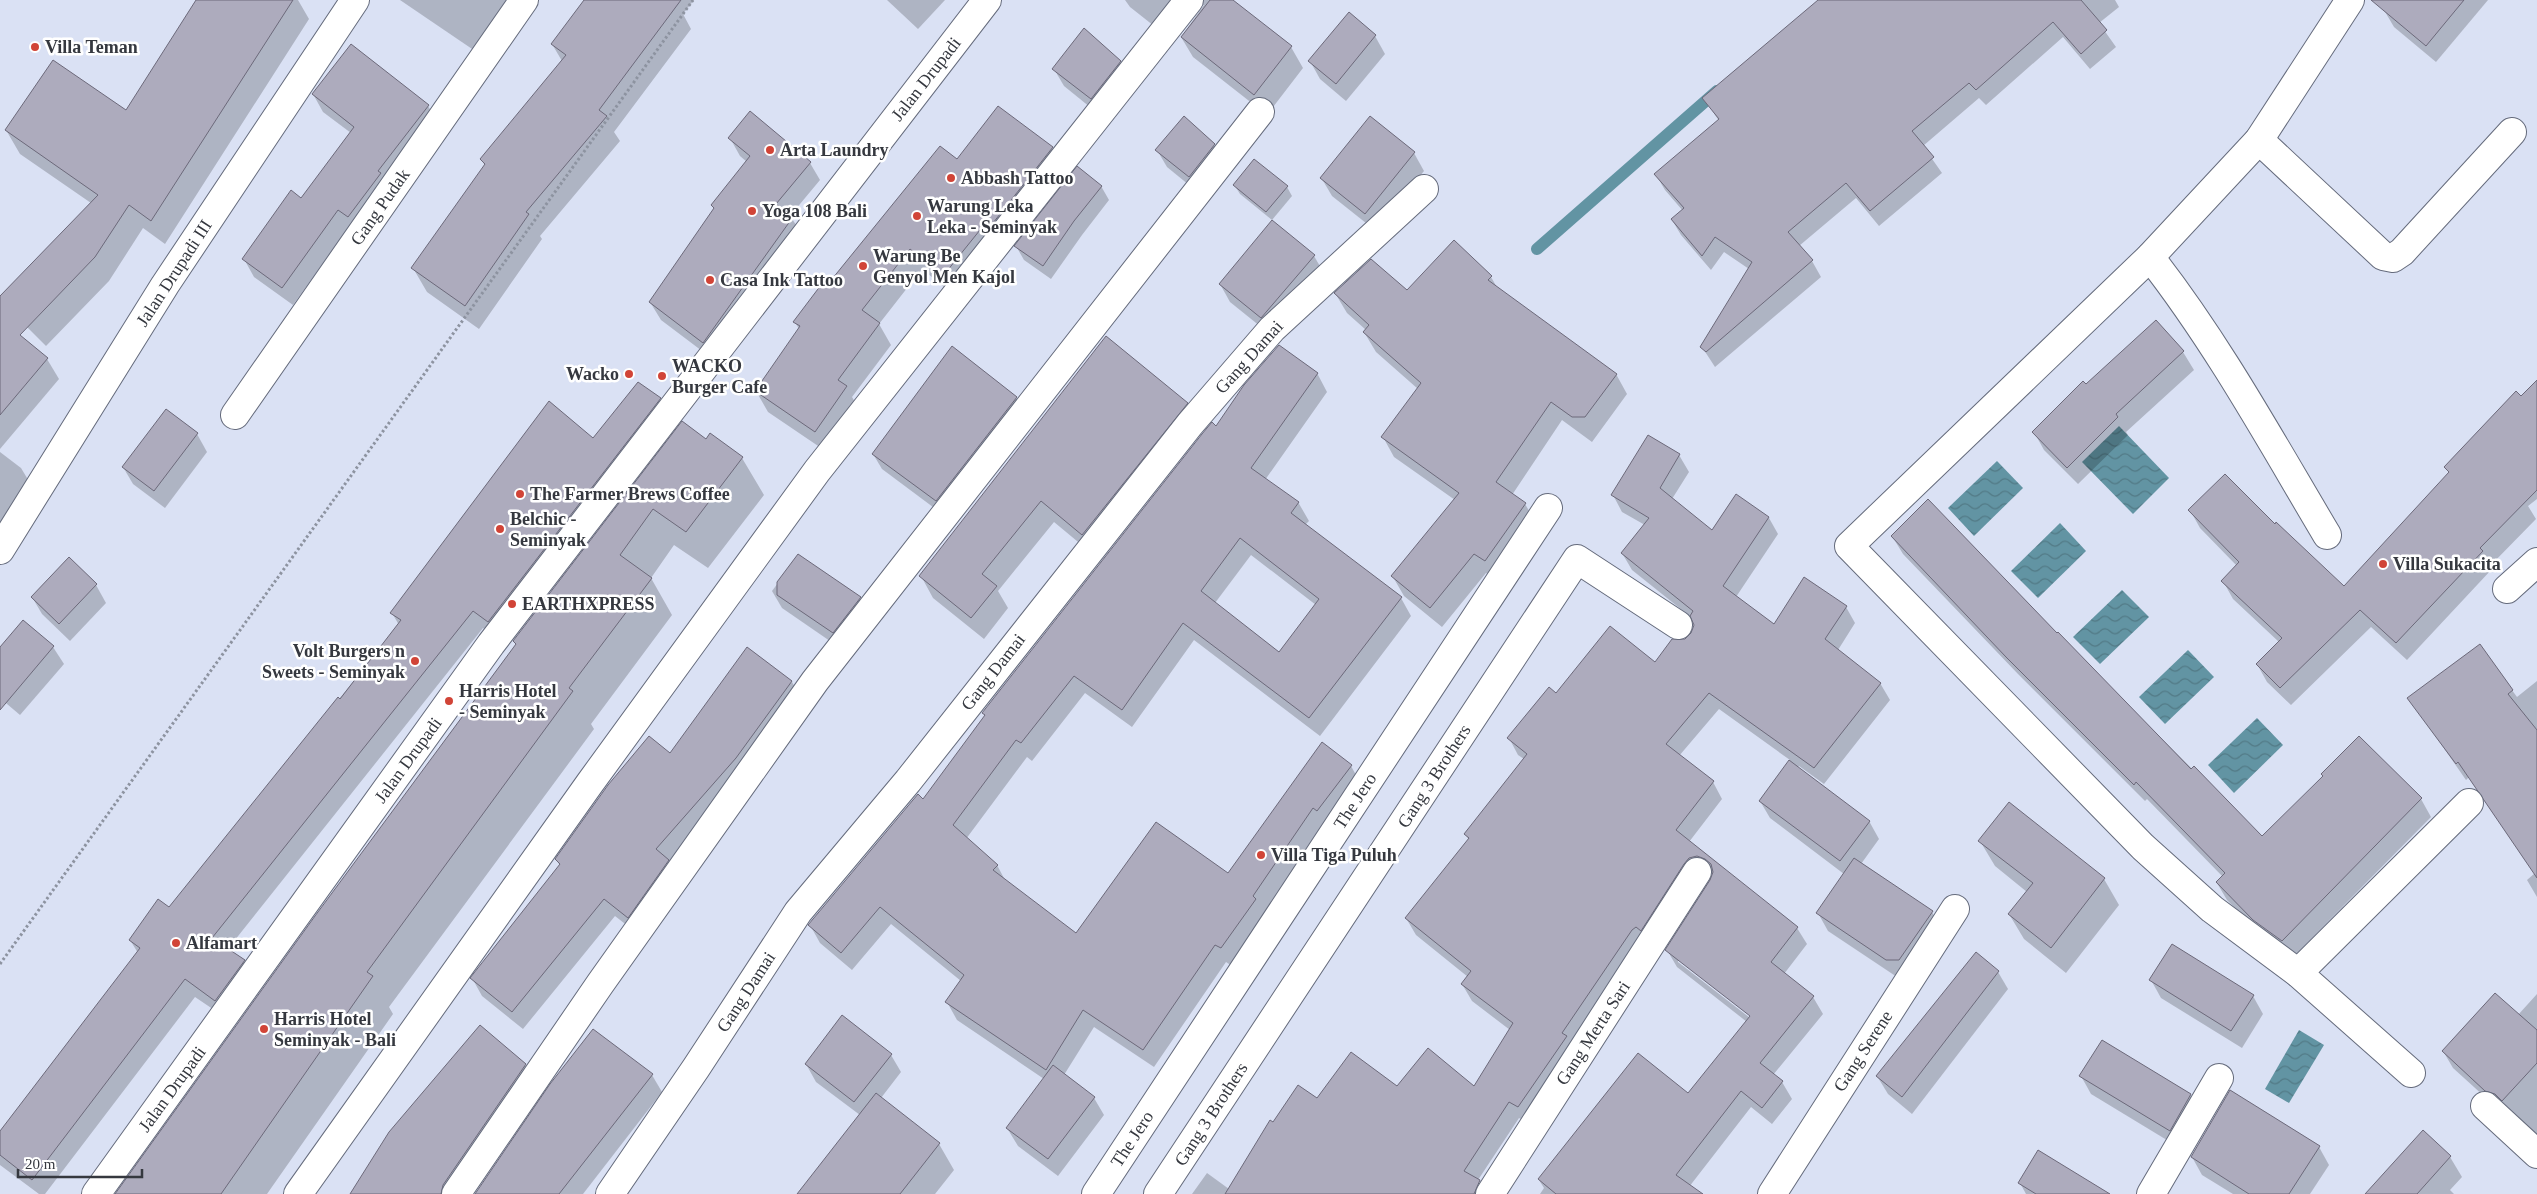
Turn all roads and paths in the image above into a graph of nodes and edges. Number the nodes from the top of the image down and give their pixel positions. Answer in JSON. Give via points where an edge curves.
{"nodes":[{"id":1,"x":355,"y":0,"type":"edge"},
{"id":2,"x":524,"y":0,"type":"edge"},
{"id":3,"x":693,"y":0,"type":"edge"},
{"id":4,"x":987,"y":0,"type":"edge"},
{"id":5,"x":1189,"y":0,"type":"edge"},
{"id":6,"x":2350,"y":0,"type":"edge"},
{"id":7,"x":1260,"y":112,"type":"dead end"},
{"id":8,"x":2512,"y":132,"type":"dead end"},
{"id":9,"x":2259,"y":140,"type":"junction"},
{"id":10,"x":1424,"y":189,"type":"dead end"},
{"id":11,"x":2150,"y":258,"type":"junction"},
{"id":12,"x":235,"y":414,"type":"dead end"},
{"id":13,"x":1548,"y":508,"type":"dead end"},
{"id":14,"x":2326,"y":535,"type":"dead end"},
{"id":15,"x":0,"y":550,"type":"edge"},
{"id":16,"x":2537,"y":562,"type":"edge"},
{"id":17,"x":2507,"y":589,"type":"dead end"},
{"id":18,"x":1678,"y":625,"type":"dead end"},
{"id":19,"x":2469,"y":803,"type":"dead end"},
{"id":20,"x":1697,"y":872,"type":"dead end"},
{"id":21,"x":1955,"y":909,"type":"dead end"},
{"id":22,"x":0,"y":964,"type":"edge"},
{"id":23,"x":2298,"y":973,"type":"junction"},
{"id":24,"x":2411,"y":1073,"type":"dead end"},
{"id":25,"x":2219,"y":1078,"type":"dead end"},
{"id":26,"x":2485,"y":1106,"type":"dead end"},
{"id":27,"x":2537,"y":1154,"type":"edge"},
{"id":28,"x":96,"y":1194,"type":"edge"},
{"id":29,"x":298,"y":1194,"type":"edge"},
{"id":30,"x":456,"y":1194,"type":"edge"},
{"id":31,"x":610,"y":1194,"type":"edge"},
{"id":32,"x":1096,"y":1194,"type":"edge"},
{"id":33,"x":1158,"y":1194,"type":"edge"},
{"id":34,"x":1490,"y":1194,"type":"edge"},
{"id":35,"x":1772,"y":1194,"type":"edge"},
{"id":36,"x":2151,"y":1194,"type":"edge"}],
"edges":[{"from":1,"to":15,"type":"street","name":"Jalan Drupadi III","via":[[165,285]]},
{"from":2,"to":12,"type":"street","name":"Gang Pudak"},
{"from":3,"to":22,"type":"path"},
{"from":4,"to":28,"type":"street","name":"Jalan Drupadi","via":[[491,644]]},
{"from":5,"to":29,"type":"street","via":[[817,471]]},
{"from":6,"to":9,"type":"street"},
{"from":7,"to":30,"type":"street","via":[[815,681]]},
{"from":8,"to":9,"type":"street","via":[[2393,258],[2383,256]]},
{"from":9,"to":11,"type":"street"},
{"from":10,"to":31,"type":"street","name":"Gang Damai","via":[[1272,328],[1190,424],[908,781],[798,912]]},
{"from":11,"to":14,"type":"street","via":[[2187,304],[2215,347]]},
{"from":11,"to":23,"type":"street","via":[[1849,546],[2143,846],[2212,909]]},
{"from":13,"to":32,"type":"street","name":"The Jero"},
{"from":16,"to":17,"type":"street"},
{"from":18,"to":33,"type":"street","name":"Gang 3 Brothers","via":[[1577,559]]},
{"from":19,"to":23,"type":"street"},
{"from":20,"to":34,"type":"street","name":"Gang Merta Sari"},
{"from":21,"to":35,"type":"street","name":"Gang Serene"},
{"from":23,"to":24,"type":"street"},
{"from":25,"to":36,"type":"street"},
{"from":26,"to":27,"type":"street"}]}
